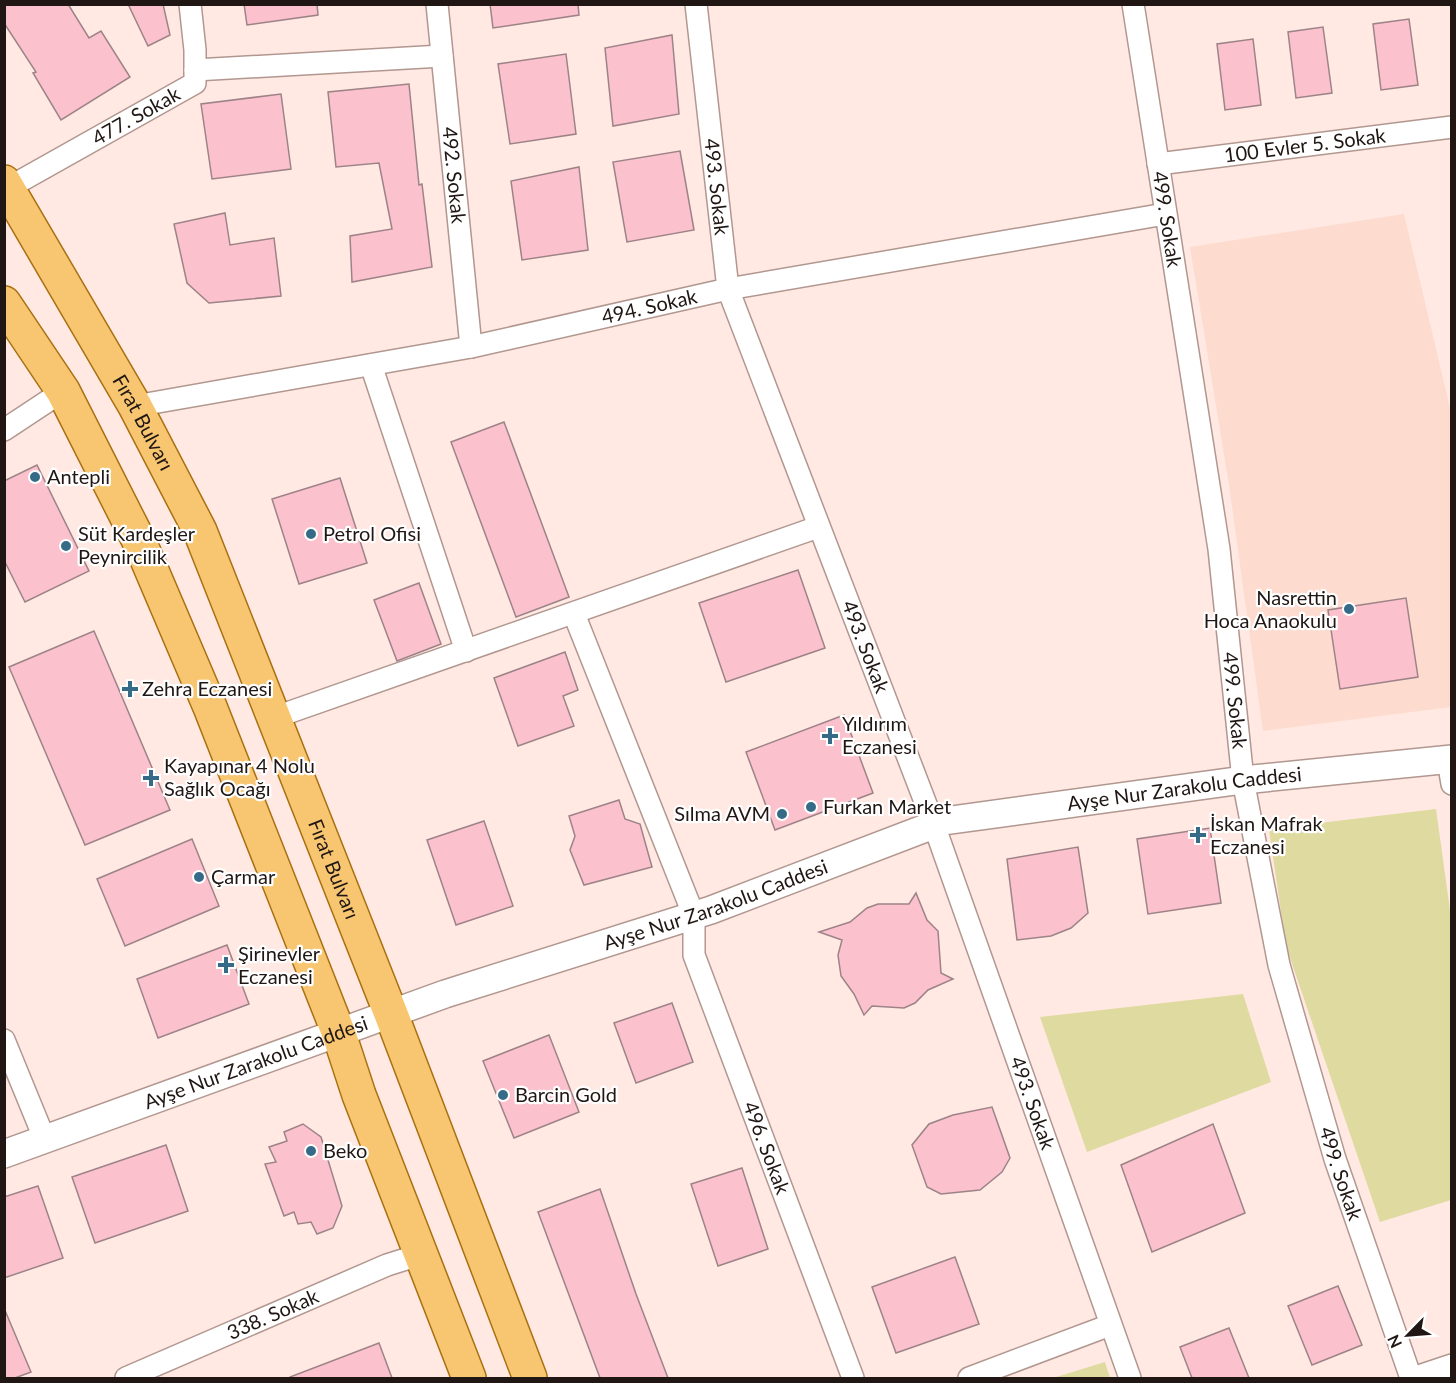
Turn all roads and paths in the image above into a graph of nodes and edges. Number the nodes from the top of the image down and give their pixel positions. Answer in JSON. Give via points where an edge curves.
{"nodes":[{"id":1,"x":190,"y":4,"type":"edge"},
{"id":2,"x":436,"y":4,"type":"edge"},
{"id":3,"x":696,"y":4,"type":"edge"},
{"id":4,"x":1133,"y":4,"type":"edge"},
{"id":5,"x":442,"y":56,"type":"junction"},
{"id":6,"x":195,"y":70,"type":"junction"},
{"id":7,"x":1452,"y":127,"type":"edge"},
{"id":8,"x":1158,"y":164,"type":"junction"},
{"id":9,"x":6,"y":185,"type":"edge"},
{"id":10,"x":1165,"y":214,"type":"junction"},
{"id":11,"x":728,"y":289,"type":"junction"},
{"id":12,"x":4,"y":303,"type":"edge"},
{"id":13,"x":471,"y":347,"type":"junction"},
{"id":14,"x":370,"y":365,"type":"junction"},
{"id":15,"x":63,"y":391,"type":"junction"},
{"id":16,"x":135,"y":406,"type":"junction"},
{"id":17,"x":4,"y":430,"type":"edge"},
{"id":18,"x":818,"y":527,"type":"junction"},
{"id":19,"x":574,"y":614,"type":"junction"},
{"id":20,"x":466,"y":651,"type":"junction"},
{"id":21,"x":273,"y":718,"type":"junction"},
{"id":22,"x":1450,"y":768,"type":"edge"},
{"id":23,"x":1243,"y":780,"type":"junction"},
{"id":24,"x":934,"y":825,"type":"junction"},
{"id":25,"x":694,"y":916,"type":"junction"},
{"id":26,"x":391,"y":1014,"type":"junction"},
{"id":27,"x":339,"y":1034,"type":"junction"},
{"id":28,"x":4,"y":1040,"type":"edge"},
{"id":29,"x":45,"y":1140,"type":"junction"},
{"id":30,"x":4,"y":1154,"type":"edge"},
{"id":31,"x":422,"y":1254,"type":"junction"},
{"id":32,"x":1110,"y":1325,"type":"junction"},
{"id":33,"x":1452,"y":1365,"type":"edge"},
{"id":34,"x":126,"y":1378,"type":"edge"},
{"id":35,"x":469,"y":1378,"type":"edge"},
{"id":36,"x":530,"y":1378,"type":"edge"},
{"id":37,"x":853,"y":1378,"type":"edge"},
{"id":38,"x":969,"y":1378,"type":"edge"},
{"id":39,"x":1130,"y":1378,"type":"edge"},
{"id":40,"x":1412,"y":1378,"type":"edge"}],
"edges":[{"from":1,"to":6,"type":"street","name":"477. Sokak"},
{"from":2,"to":5,"type":"street","name":"492. Sokak"},
{"from":3,"to":11,"type":"street","name":"493. Sokak"},
{"from":4,"to":8,"type":"street","name":"499. Sokak"},
{"from":5,"to":6,"type":"street"},
{"from":5,"to":13,"type":"street","name":"492. Sokak"},
{"from":6,"to":9,"type":"street","name":"477. Sokak","via":[[195,83]]},
{"from":7,"to":8,"type":"street","name":"100 Evler 5. Sokak"},
{"from":8,"to":10,"type":"street","name":"499. Sokak"},
{"from":9,"to":16,"type":"main road","name":"Fırat Bulvarı"},
{"from":10,"to":11,"type":"street","name":"494. Sokak"},
{"from":10,"to":23,"type":"street","name":"499. Sokak","via":[[1219,549]]},
{"from":11,"to":13,"type":"street","name":"494. Sokak"},
{"from":11,"to":18,"type":"street","name":"493. Sokak"},
{"from":12,"to":15,"type":"main road"},
{"from":13,"to":14,"type":"street","name":"494. Sokak"},
{"from":14,"to":16,"type":"street","name":"494. Sokak"},
{"from":14,"to":20,"type":"street"},
{"from":15,"to":17,"type":"street"},
{"from":15,"to":27,"type":"main road","via":[[145,554]]},
{"from":16,"to":21,"type":"main road","name":"Fırat Bulvarı","via":[[200,531]]},
{"from":18,"to":19,"type":"street"},
{"from":18,"to":24,"type":"street","name":"493. Sokak"},
{"from":19,"to":20,"type":"street"},
{"from":19,"to":25,"type":"street"},
{"from":20,"to":21,"type":"street"},
{"from":21,"to":26,"type":"main road","name":"Fırat Bulvarı"},
{"from":22,"to":23,"type":"street","name":"Ayşe Nur Zarakolu Caddesi"},
{"from":23,"to":24,"type":"street","name":"Ayşe Nur Zarakolu Caddesi"},
{"from":23,"to":40,"type":"street","name":"499. Sokak","via":[[1279,965],[1335,1159]]},
{"from":24,"to":25,"type":"street","name":"Ayşe Nur Zarakolu Caddesi"},
{"from":24,"to":32,"type":"street","name":"493. Sokak"},
{"from":25,"to":26,"type":"street","name":"Ayşe Nur Zarakolu Caddesi"},
{"from":25,"to":37,"type":"street","name":"496. Sokak","via":[[694,955]]},
{"from":26,"to":27,"type":"street","name":"Ayşe Nur Zarakolu Caddesi"},
{"from":26,"to":36,"type":"main road","name":"Fırat Bulvarı"},
{"from":27,"to":29,"type":"street","name":"Ayşe Nur Zarakolu Caddesi"},
{"from":27,"to":31,"type":"main road","via":[[358,1095]]},
{"from":28,"to":29,"type":"street"},
{"from":29,"to":30,"type":"street","name":"Ayşe Nur Zarakolu Caddesi"},
{"from":31,"to":34,"type":"street","name":"338. Sokak"},
{"from":31,"to":35,"type":"main road"},
{"from":32,"to":38,"type":"street"},
{"from":32,"to":39,"type":"street","name":"493. Sokak"},
{"from":33,"to":40,"type":"street"}]}
